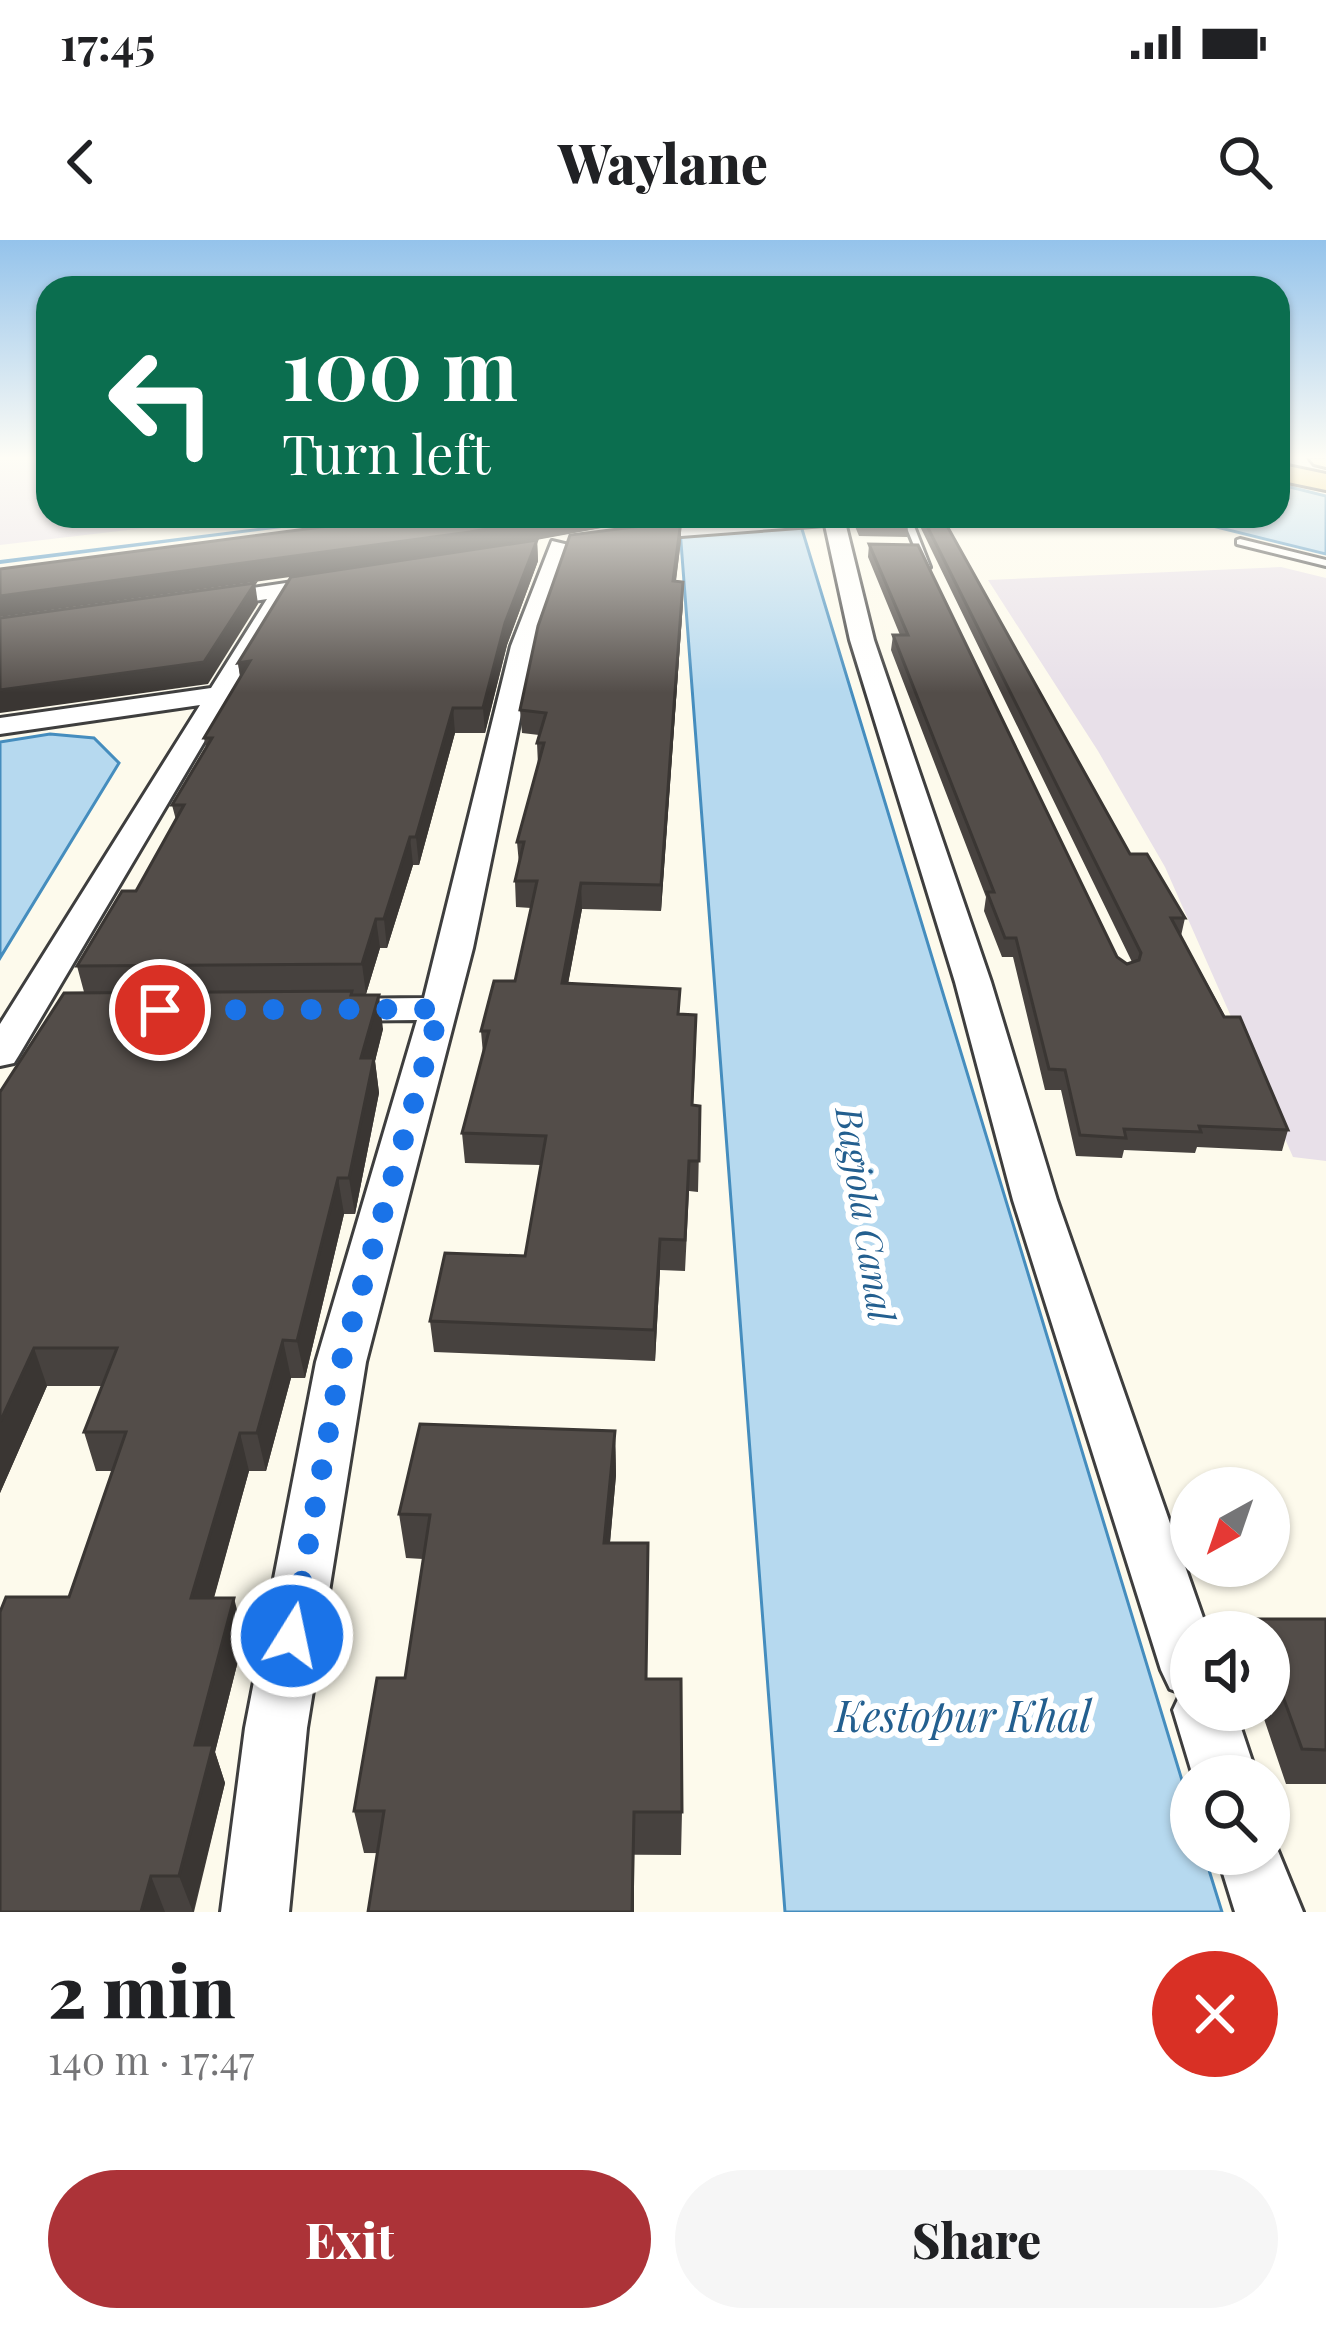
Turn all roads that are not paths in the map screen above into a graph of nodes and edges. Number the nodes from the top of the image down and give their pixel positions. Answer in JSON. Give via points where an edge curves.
{"nodes":[{"id":1,"x":838,"y":537,"type":"edge"},
{"id":2,"x":908,"y":537,"type":"edge"},
{"id":3,"x":1240,"y":542,"type":"dead end"},
{"id":4,"x":560,"y":545,"type":"dead end"},
{"id":5,"x":1326,"y":563,"type":"edge"},
{"id":6,"x":366,"y":578,"type":"edge"},
{"id":7,"x":938,"y":589,"type":"edge"},
{"id":8,"x":283,"y":590,"type":"junction"},
{"id":9,"x":191,"y":603,"type":"edge"},
{"id":10,"x":217,"y":695,"type":"junction"},
{"id":11,"x":0,"y":726,"type":"edge"},
{"id":12,"x":440,"y":1009,"type":"junction"},
{"id":13,"x":290,"y":1010,"type":"edge"},
{"id":14,"x":27,"y":1011,"type":"junction"},
{"id":15,"x":75,"y":1011,"type":"edge"},
{"id":16,"x":0,"y":1055,"type":"edge"},
{"id":17,"x":1171,"y":1611,"type":"edge"},
{"id":18,"x":1257,"y":1875,"type":"edge"},
{"id":19,"x":255,"y":1912,"type":"edge"},
{"id":20,"x":1269,"y":1912,"type":"edge"}],
"edges":[{"from":1,"to":17,"type":"street","via":[[862,640],[1035,1201]]},
{"from":2,"to":7,"type":"lane"},
{"from":3,"to":5,"type":"lane"},
{"from":4,"to":12,"type":"street","via":[[523,646]]},
{"from":6,"to":8,"type":"street"},
{"from":8,"to":9,"type":"street"},
{"from":8,"to":10,"type":"street"},
{"from":10,"to":11,"type":"street"},
{"from":10,"to":14,"type":"street"},
{"from":12,"to":13,"type":"street"},
{"from":12,"to":19,"type":"street","via":[[341,1362],[276,1728]]},
{"from":14,"to":15,"type":"street"},
{"from":14,"to":16,"type":"street"},
{"from":18,"to":20,"type":"street"}]}
